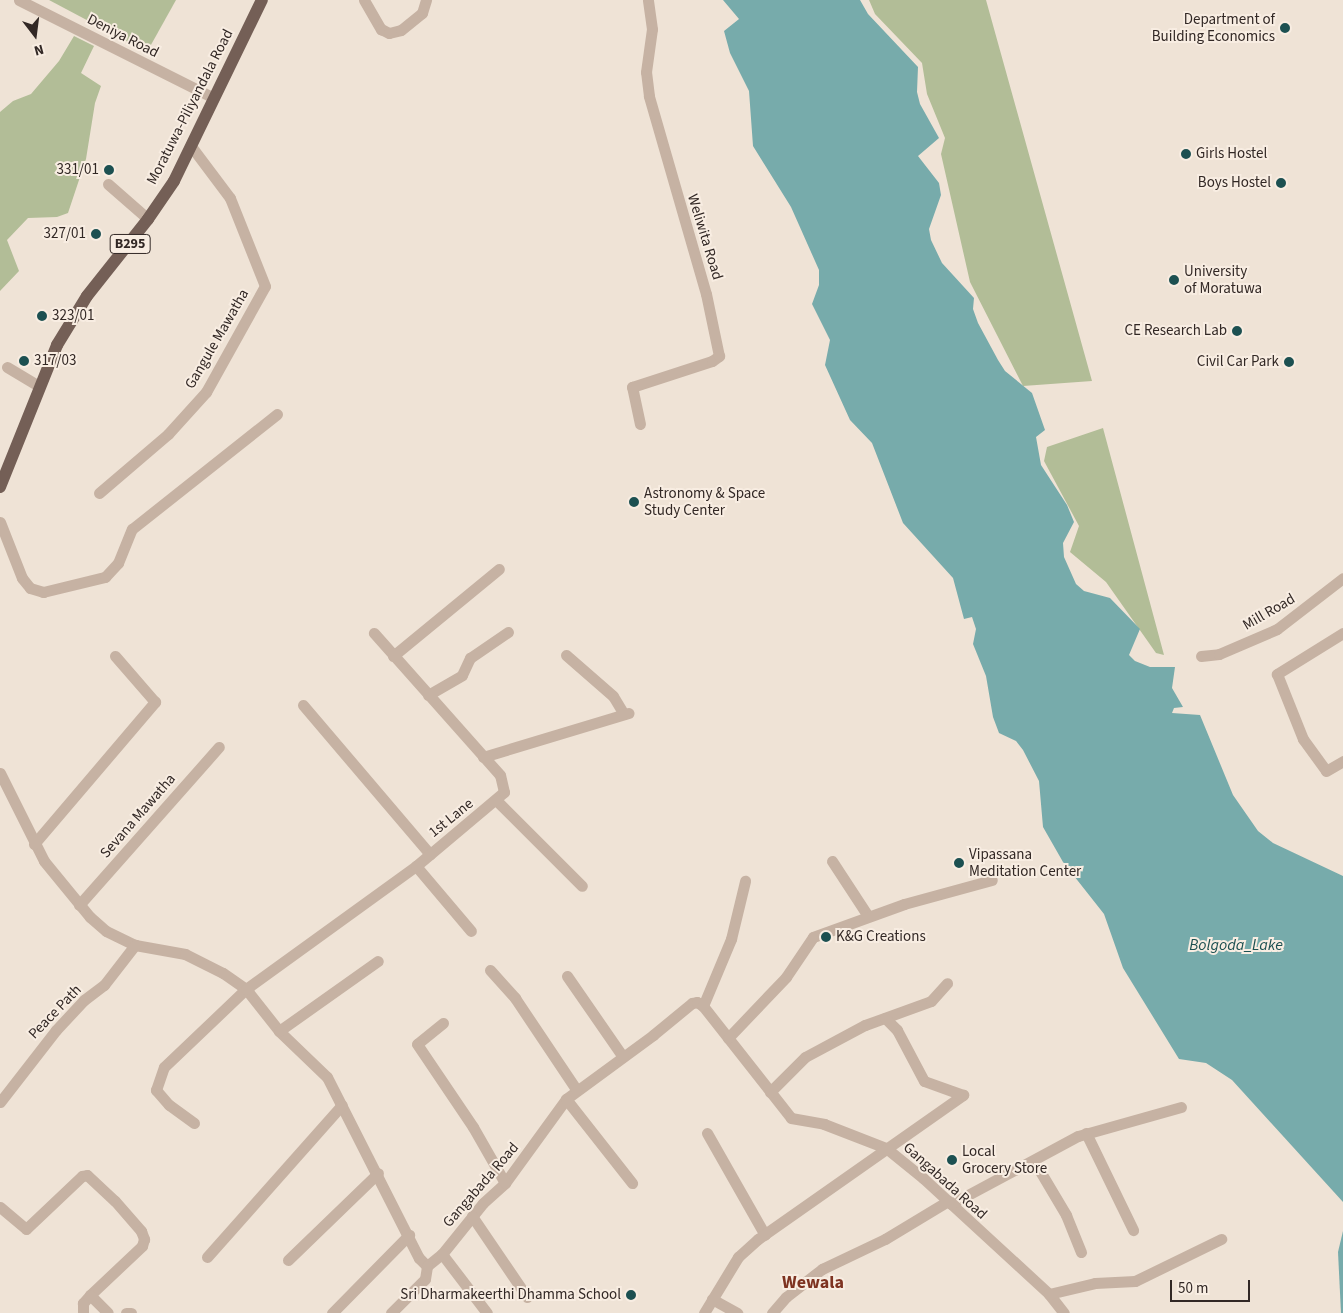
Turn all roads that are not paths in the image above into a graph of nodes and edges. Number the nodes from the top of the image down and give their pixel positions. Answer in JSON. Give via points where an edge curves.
{"nodes":[{"id":1,"x":19,"y":0,"type":"edge"},
{"id":2,"x":262,"y":0,"type":"edge"},
{"id":3,"x":364,"y":0,"type":"edge"},
{"id":4,"x":426,"y":0,"type":"edge"},
{"id":5,"x":648,"y":0,"type":"edge"},
{"id":6,"x":214,"y":98,"type":"junction"},
{"id":7,"x":191,"y":146,"type":"junction"},
{"id":8,"x":108,"y":184,"type":"dead end"},
{"id":9,"x":148,"y":219,"type":"junction"},
{"id":10,"x":7,"y":367,"type":"dead end"},
{"id":11,"x":39,"y":386,"type":"junction"},
{"id":12,"x":277,"y":414,"type":"dead end"},
{"id":13,"x":640,"y":424,"type":"dead end"},
{"id":14,"x":0,"y":487,"type":"edge"},
{"id":15,"x":100,"y":493,"type":"dead end"},
{"id":16,"x":0,"y":522,"type":"edge"},
{"id":17,"x":499,"y":569,"type":"dead end"},
{"id":18,"x":1343,"y":578,"type":"edge"},
{"id":19,"x":508,"y":632,"type":"dead end"},
{"id":20,"x":1343,"y":633,"type":"edge"},
{"id":21,"x":374,"y":634,"type":"dead end"},
{"id":22,"x":566,"y":655,"type":"dead end"},
{"id":23,"x":115,"y":656,"type":"dead end"},
{"id":24,"x":393,"y":656,"type":"junction"},
{"id":25,"x":1201,"y":656,"type":"dead end"},
{"id":26,"x":428,"y":695,"type":"junction"},
{"id":27,"x":303,"y":705,"type":"dead end"},
{"id":28,"x":219,"y":747,"type":"dead end"},
{"id":29,"x":483,"y":757,"type":"junction"},
{"id":30,"x":1343,"y":761,"type":"edge"},
{"id":31,"x":0,"y":773,"type":"edge"},
{"id":32,"x":497,"y":801,"type":"junction"},
{"id":33,"x":34,"y":844,"type":"junction"},
{"id":34,"x":430,"y":854,"type":"junction"},
{"id":35,"x":832,"y":861,"type":"dead end"},
{"id":36,"x":416,"y":866,"type":"junction"},
{"id":37,"x":992,"y":880,"type":"dead end"},
{"id":38,"x":745,"y":881,"type":"dead end"},
{"id":39,"x":582,"y":886,"type":"dead end"},
{"id":40,"x":79,"y":905,"type":"junction"},
{"id":41,"x":868,"y":916,"type":"junction"},
{"id":42,"x":471,"y":931,"type":"dead end"},
{"id":43,"x":135,"y":945,"type":"junction"},
{"id":44,"x":378,"y":961,"type":"dead end"},
{"id":45,"x":490,"y":970,"type":"dead end"},
{"id":46,"x":567,"y":976,"type":"dead end"},
{"id":47,"x":947,"y":983,"type":"dead end"},
{"id":48,"x":246,"y":989,"type":"junction"},
{"id":49,"x":703,"y":1006,"type":"junction"},
{"id":50,"x":885,"y":1018,"type":"junction"},
{"id":51,"x":443,"y":1023,"type":"dead end"},
{"id":52,"x":279,"y":1031,"type":"junction"},
{"id":53,"x":728,"y":1038,"type":"junction"},
{"id":54,"x":623,"y":1057,"type":"junction"},
{"id":55,"x":576,"y":1089,"type":"junction"},
{"id":56,"x":770,"y":1092,"type":"junction"},
{"id":57,"x":566,"y":1099,"type":"junction"},
{"id":58,"x":0,"y":1102,"type":"edge"},
{"id":59,"x":342,"y":1105,"type":"junction"},
{"id":60,"x":1181,"y":1107,"type":"dead end"},
{"id":61,"x":194,"y":1122,"type":"dead end"},
{"id":62,"x":707,"y":1133,"type":"dead end"},
{"id":63,"x":1086,"y":1133,"type":"junction"},
{"id":64,"x":886,"y":1148,"type":"junction"},
{"id":65,"x":1034,"y":1160,"type":"junction"},
{"id":66,"x":378,"y":1173,"type":"junction"},
{"id":67,"x":505,"y":1183,"type":"junction"},
{"id":68,"x":632,"y":1183,"type":"dead end"},
{"id":69,"x":949,"y":1203,"type":"junction"},
{"id":70,"x":0,"y":1207,"type":"edge"},
{"id":71,"x":472,"y":1216,"type":"junction"},
{"id":72,"x":1133,"y":1230,"type":"dead end"},
{"id":73,"x":764,"y":1234,"type":"junction"},
{"id":74,"x":409,"y":1235,"type":"junction"},
{"id":75,"x":1221,"y":1239,"type":"dead end"},
{"id":76,"x":1082,"y":1252,"type":"dead end"},
{"id":77,"x":442,"y":1254,"type":"junction"},
{"id":78,"x":207,"y":1257,"type":"dead end"},
{"id":79,"x":288,"y":1260,"type":"dead end"},
{"id":80,"x":427,"y":1266,"type":"junction"},
{"id":81,"x":1049,"y":1294,"type":"junction"},
{"id":82,"x":90,"y":1295,"type":"junction"},
{"id":83,"x":527,"y":1297,"type":"dead end"},
{"id":84,"x":712,"y":1299,"type":"junction"},
{"id":85,"x":83,"y":1313,"type":"edge"},
{"id":86,"x":108,"y":1313,"type":"edge"},
{"id":87,"x":126,"y":1313,"type":"edge"},
{"id":88,"x":131,"y":1313,"type":"edge"},
{"id":89,"x":332,"y":1313,"type":"edge"},
{"id":90,"x":391,"y":1313,"type":"edge"},
{"id":91,"x":487,"y":1313,"type":"edge"},
{"id":92,"x":704,"y":1313,"type":"edge"},
{"id":93,"x":737,"y":1313,"type":"edge"},
{"id":94,"x":772,"y":1313,"type":"edge"},
{"id":95,"x":1064,"y":1313,"type":"edge"}],
"edges":[{"from":1,"to":6,"type":"street","name":"Deniya Road"},
{"from":2,"to":6,"type":"main road","name":"Moratuwa-Piliyandala Road","number":"B295"},
{"from":3,"to":4,"type":"street","via":[[381,29],[389,33],[401,30],[422,12]]},
{"from":5,"to":13,"type":"street","name":"Weliwita Road","via":[[652,29],[646,72],[649,96],[706,294],[719,356],[712,362],[632,388]]},
{"from":6,"to":7,"type":"main road","name":"Moratuwa-Piliyandala Road","number":"B295"},
{"from":7,"to":9,"type":"main road","name":"Moratuwa-Piliyandala Road","number":"B295","via":[[174,181]]},
{"from":7,"to":15,"type":"street","name":"Gangule Mawatha","via":[[230,198],[265,286],[206,392],[168,434]]},
{"from":8,"to":9,"type":"street"},
{"from":9,"to":11,"type":"main road","name":"Moratuwa-Piliyandala Road","number":"B295","via":[[87,296],[57,345]]},
{"from":10,"to":11,"type":"street"},
{"from":11,"to":14,"type":"main road","name":"Moratuwa-Piliyandala Road","number":"B295"},
{"from":12,"to":16,"type":"street","via":[[132,530],[118,563],[105,576],[43,592],[30,588],[22,578]]},
{"from":17,"to":24,"type":"street"},
{"from":18,"to":25,"type":"street","name":"Mill Road","via":[[1277,629],[1219,654]]},
{"from":19,"to":26,"type":"street","via":[[470,658],[462,675]]},
{"from":20,"to":30,"type":"street","via":[[1277,674],[1303,739],[1326,771]]},
{"from":21,"to":24,"type":"street","name":"1st Lane"},
{"from":22,"to":29,"type":"street","via":[[613,696],[626,714]]},
{"from":23,"to":33,"type":"street","via":[[155,702]]},
{"from":24,"to":26,"type":"street","name":"1st Lane"},
{"from":26,"to":29,"type":"street","name":"1st Lane"},
{"from":27,"to":34,"type":"street"},
{"from":28,"to":40,"type":"street","name":"Sevana Mawatha"},
{"from":29,"to":32,"type":"street","name":"1st Lane","via":[[504,782],[504,792]]},
{"from":31,"to":33,"type":"street"},
{"from":32,"to":34,"type":"street","name":"1st Lane"},
{"from":32,"to":39,"type":"street"},
{"from":33,"to":40,"type":"street"},
{"from":34,"to":36,"type":"street","name":"1st Lane"},
{"from":35,"to":41,"type":"street"},
{"from":36,"to":42,"type":"street"},
{"from":36,"to":48,"type":"street","name":"1st Lane"},
{"from":37,"to":41,"type":"street"},
{"from":38,"to":49,"type":"street","via":[[731,939]]},
{"from":40,"to":43,"type":"street","via":[[106,931]]},
{"from":41,"to":53,"type":"street","via":[[814,937],[786,977]]},
{"from":43,"to":48,"type":"street","via":[[185,954]]},
{"from":43,"to":58,"type":"street","name":"Peace Path","via":[[104,985],[84,1000],[56,1030]]},
{"from":44,"to":52,"type":"street"},
{"from":45,"to":55,"type":"street","via":[[515,998]]},
{"from":46,"to":54,"type":"street"},
{"from":47,"to":50,"type":"street","via":[[931,1001]]},
{"from":48,"to":52,"type":"street"},
{"from":48,"to":61,"type":"street","name":"1st Lane","via":[[164,1067],[159,1078],[156,1090],[169,1105]]},
{"from":49,"to":53,"type":"street","name":"Gangabada Road"},
{"from":49,"to":54,"type":"street","name":"Gangabada Road","via":[[692,1003]]},
{"from":50,"to":56,"type":"street","via":[[865,1025],[806,1057]]},
{"from":50,"to":64,"type":"street","via":[[897,1030],[924,1081],[963,1095]]},
{"from":51,"to":67,"type":"street","via":[[416,1044],[455,1098]]},
{"from":52,"to":59,"type":"street","via":[[327,1077]]},
{"from":53,"to":56,"type":"street","name":"Gangabada Road"},
{"from":54,"to":55,"type":"street","name":"Gangabada Road"},
{"from":55,"to":57,"type":"street","name":"Gangabada Road"},
{"from":56,"to":64,"type":"street","name":"Gangabada Road","via":[[791,1118],[824,1124]]},
{"from":57,"to":67,"type":"street","name":"Gangabada Road"},
{"from":57,"to":68,"type":"street"},
{"from":59,"to":66,"type":"street"},
{"from":59,"to":78,"type":"street"},
{"from":60,"to":63,"type":"street"},
{"from":62,"to":73,"type":"street"},
{"from":63,"to":65,"type":"street"},
{"from":63,"to":72,"type":"street"},
{"from":64,"to":69,"type":"street","name":"Gangabada Road"},
{"from":64,"to":73,"type":"street"},
{"from":65,"to":69,"type":"street"},
{"from":65,"to":76,"type":"street","via":[[1066,1215]]},
{"from":66,"to":74,"type":"street"},
{"from":66,"to":79,"type":"street"},
{"from":67,"to":71,"type":"street","name":"Gangabada Road"},
{"from":69,"to":81,"type":"street","name":"Gangabada Road"},
{"from":69,"to":94,"type":"street","via":[[822,1270],[786,1297]]},
{"from":70,"to":82,"type":"street","via":[[26,1229],[82,1176],[87,1175],[115,1201],[144,1239],[142,1246]]},
{"from":71,"to":77,"type":"street","name":"Gangabada Road"},
{"from":71,"to":83,"type":"street"},
{"from":73,"to":84,"type":"street","via":[[738,1257]]},
{"from":74,"to":80,"type":"street","via":[[419,1258]]},
{"from":74,"to":89,"type":"street"},
{"from":75,"to":81,"type":"street","via":[[1135,1281],[1095,1283]]},
{"from":77,"to":80,"type":"street","name":"Gangabada Road"},
{"from":77,"to":91,"type":"street"},
{"from":80,"to":90,"type":"street","via":[[425,1279]]},
{"from":81,"to":95,"type":"street","name":"Gangabada Road"},
{"from":82,"to":85,"type":"street","via":[[83,1303]]},
{"from":82,"to":86,"type":"street"},
{"from":84,"to":92,"type":"street"},
{"from":84,"to":93,"type":"street"},
{"from":87,"to":88,"type":"street"}]}
